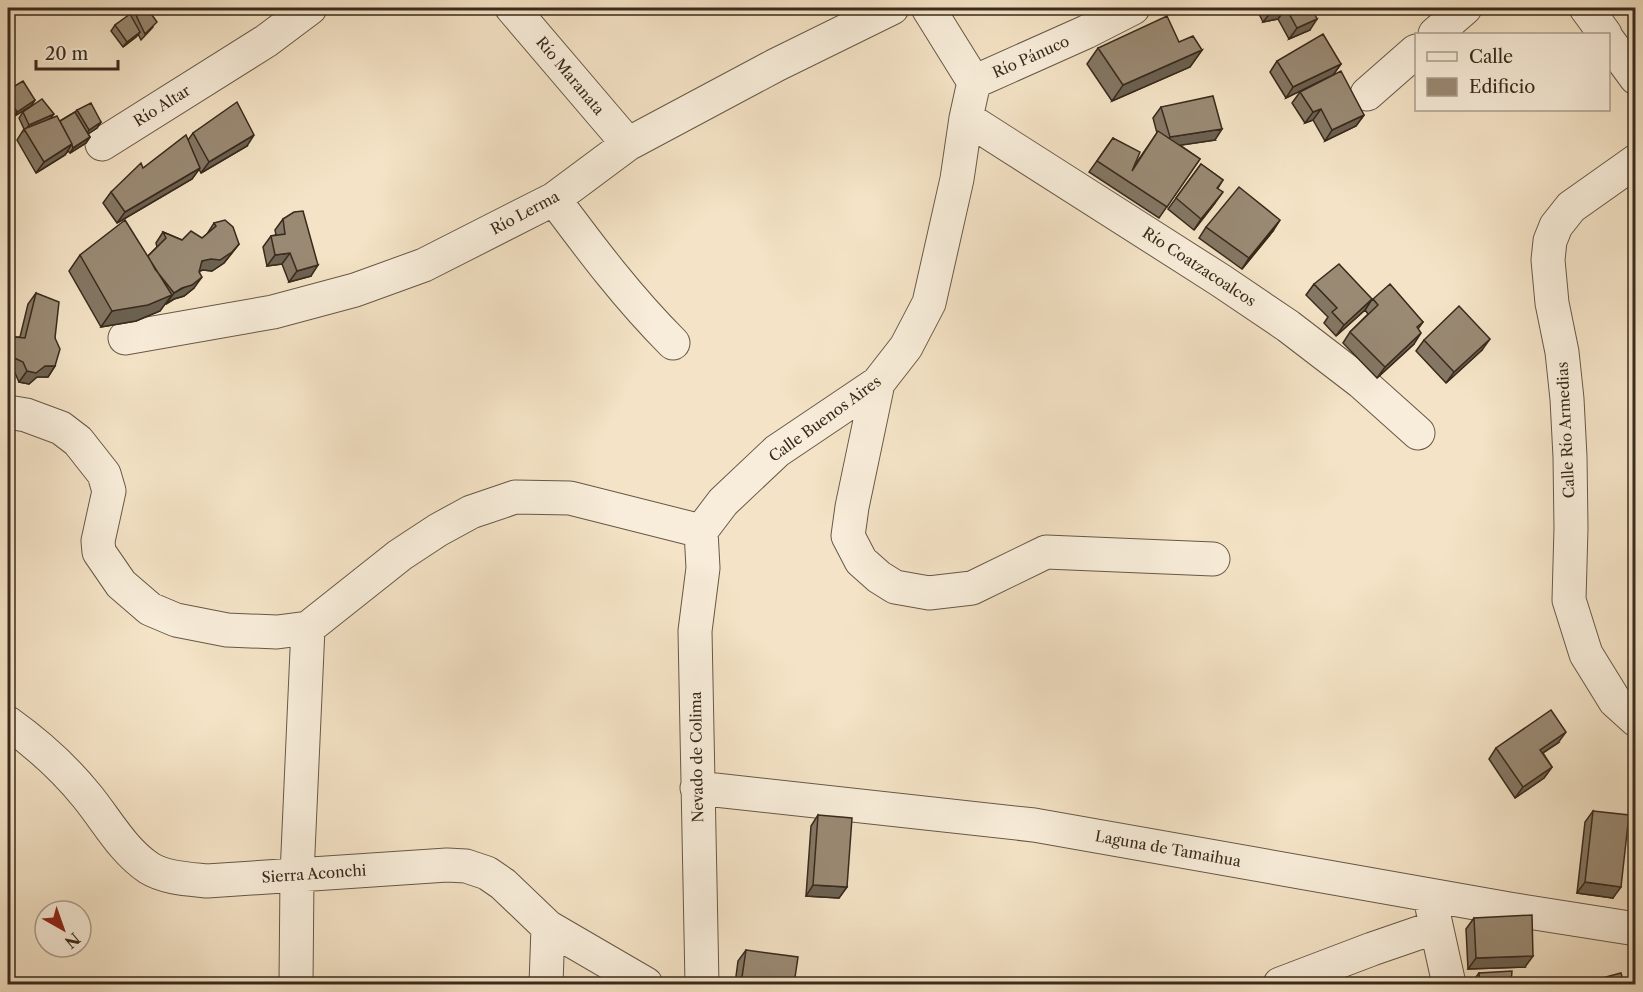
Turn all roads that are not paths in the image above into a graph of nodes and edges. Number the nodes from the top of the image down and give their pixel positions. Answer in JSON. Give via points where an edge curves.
{"nodes":[{"id":1,"x":309,"y":8,"type":"edge"},
{"id":2,"x":512,"y":8,"type":"edge"},
{"id":3,"x":892,"y":8,"type":"edge"},
{"id":4,"x":928,"y":8,"type":"edge"},
{"id":5,"x":1133,"y":8,"type":"edge"},
{"id":6,"x":1465,"y":8,"type":"edge"},
{"id":7,"x":1586,"y":8,"type":"edge"},
{"id":8,"x":1436,"y":33,"type":"edge"},
{"id":9,"x":1604,"y":33,"type":"edge"},
{"id":10,"x":1610,"y":43,"type":"edge"},
{"id":11,"x":1415,"y":52,"type":"edge"},
{"id":12,"x":1635,"y":78,"type":"edge"},
{"id":13,"x":974,"y":82,"type":"junction"},
{"id":14,"x":1367,"y":94,"type":"dead end"},
{"id":15,"x":966,"y":118,"type":"junction"},
{"id":16,"x":102,"y":144,"type":"dead end"},
{"id":17,"x":628,"y":144,"type":"junction"},
{"id":18,"x":1635,"y":161,"type":"edge"},
{"id":19,"x":554,"y":199,"type":"junction"},
{"id":20,"x":125,"y":338,"type":"dead end"},
{"id":21,"x":673,"y":343,"type":"dead end"},
{"id":22,"x":878,"y":383,"type":"junction"},
{"id":23,"x":8,"y":412,"type":"edge"},
{"id":24,"x":1418,"y":434,"type":"dead end"},
{"id":25,"x":701,"y":531,"type":"junction"},
{"id":26,"x":1213,"y":560,"type":"dead end"},
{"id":27,"x":308,"y":628,"type":"junction"},
{"id":28,"x":1635,"y":720,"type":"edge"},
{"id":29,"x":8,"y":723,"type":"edge"},
{"id":30,"x":697,"y":788,"type":"junction"},
{"id":31,"x":297,"y":875,"type":"junction"},
{"id":32,"x":1429,"y":894,"type":"junction"},
{"id":33,"x":548,"y":927,"type":"junction"},
{"id":34,"x":1436,"y":927,"type":"junction"},
{"id":35,"x":1635,"y":929,"type":"edge"},
{"id":36,"x":296,"y":984,"type":"edge"},
{"id":37,"x":546,"y":984,"type":"edge"},
{"id":38,"x":646,"y":984,"type":"edge"},
{"id":39,"x":702,"y":984,"type":"edge"},
{"id":40,"x":1280,"y":984,"type":"edge"},
{"id":41,"x":1449,"y":984,"type":"edge"}],
"edges":[{"from":1,"to":16,"type":"street","name":"Río Altar","via":[[266,41]]},
{"from":2,"to":17,"type":"street","name":"Río Maranata"},
{"from":3,"to":17,"type":"street","name":"Río Lerma"},
{"from":4,"to":13,"type":"street","name":"Río Pánuco"},
{"from":5,"to":13,"type":"street","name":"Río Pánuco"},
{"from":6,"to":8,"type":"street"},
{"from":7,"to":9,"type":"street"},
{"from":10,"to":12,"type":"street"},
{"from":11,"to":14,"type":"street"},
{"from":13,"to":15,"type":"street","name":"Calle Buenos Aires"},
{"from":15,"to":22,"type":"street","name":"Calle Buenos Aires","via":[[957,179],[929,303],[906,347]]},
{"from":15,"to":24,"type":"street","name":"Río Coatzacoalcos","via":[[1288,326],[1361,382]]},
{"from":17,"to":19,"type":"street","name":"Río Lerma"},
{"from":18,"to":28,"type":"street","name":"Calle Río Armedias","via":[[1571,207],[1556,226],[1548,260],[1567,399],[1569,600],[1586,654],[1614,700]]},
{"from":19,"to":20,"type":"street","name":"Río Lerma","via":[[424,265],[355,290],[273,312]]},
{"from":19,"to":21,"type":"street","via":[[605,268]]},
{"from":22,"to":25,"type":"street","name":"Calle Buenos Aires","via":[[777,451],[723,502]]},
{"from":22,"to":26,"type":"street","via":[[848,536],[861,561],[895,587],[929,593],[972,588],[1047,552]]},
{"from":23,"to":27,"type":"street","via":[[61,428],[78,441],[104,474],[109,491],[99,552],[121,584],[150,609],[176,620],[227,630],[277,632]]},
{"from":25,"to":27,"type":"street","via":[[570,498],[515,497],[471,512],[438,530]]},
{"from":25,"to":30,"type":"street","name":"Nevado de Colima","via":[[704,568],[695,631]]},
{"from":27,"to":31,"type":"street"},
{"from":29,"to":31,"type":"street","name":"Sierra Aconchi","via":[[64,771],[132,855],[151,869],[207,881]]},
{"from":30,"to":32,"type":"street","name":"Laguna de Tamaihua","via":[[1034,825]]},
{"from":30,"to":39,"type":"street","name":"Nevado de Colima"},
{"from":31,"to":33,"type":"street","name":"Sierra Aconchi","via":[[466,866],[503,884]]},
{"from":31,"to":36,"type":"street"},
{"from":32,"to":34,"type":"street"},
{"from":32,"to":35,"type":"street","name":"Laguna de Tamaihua"},
{"from":33,"to":37,"type":"street"},
{"from":33,"to":38,"type":"street","name":"Sierra Aconchi"},
{"from":34,"to":40,"type":"street"},
{"from":34,"to":41,"type":"street"}]}
